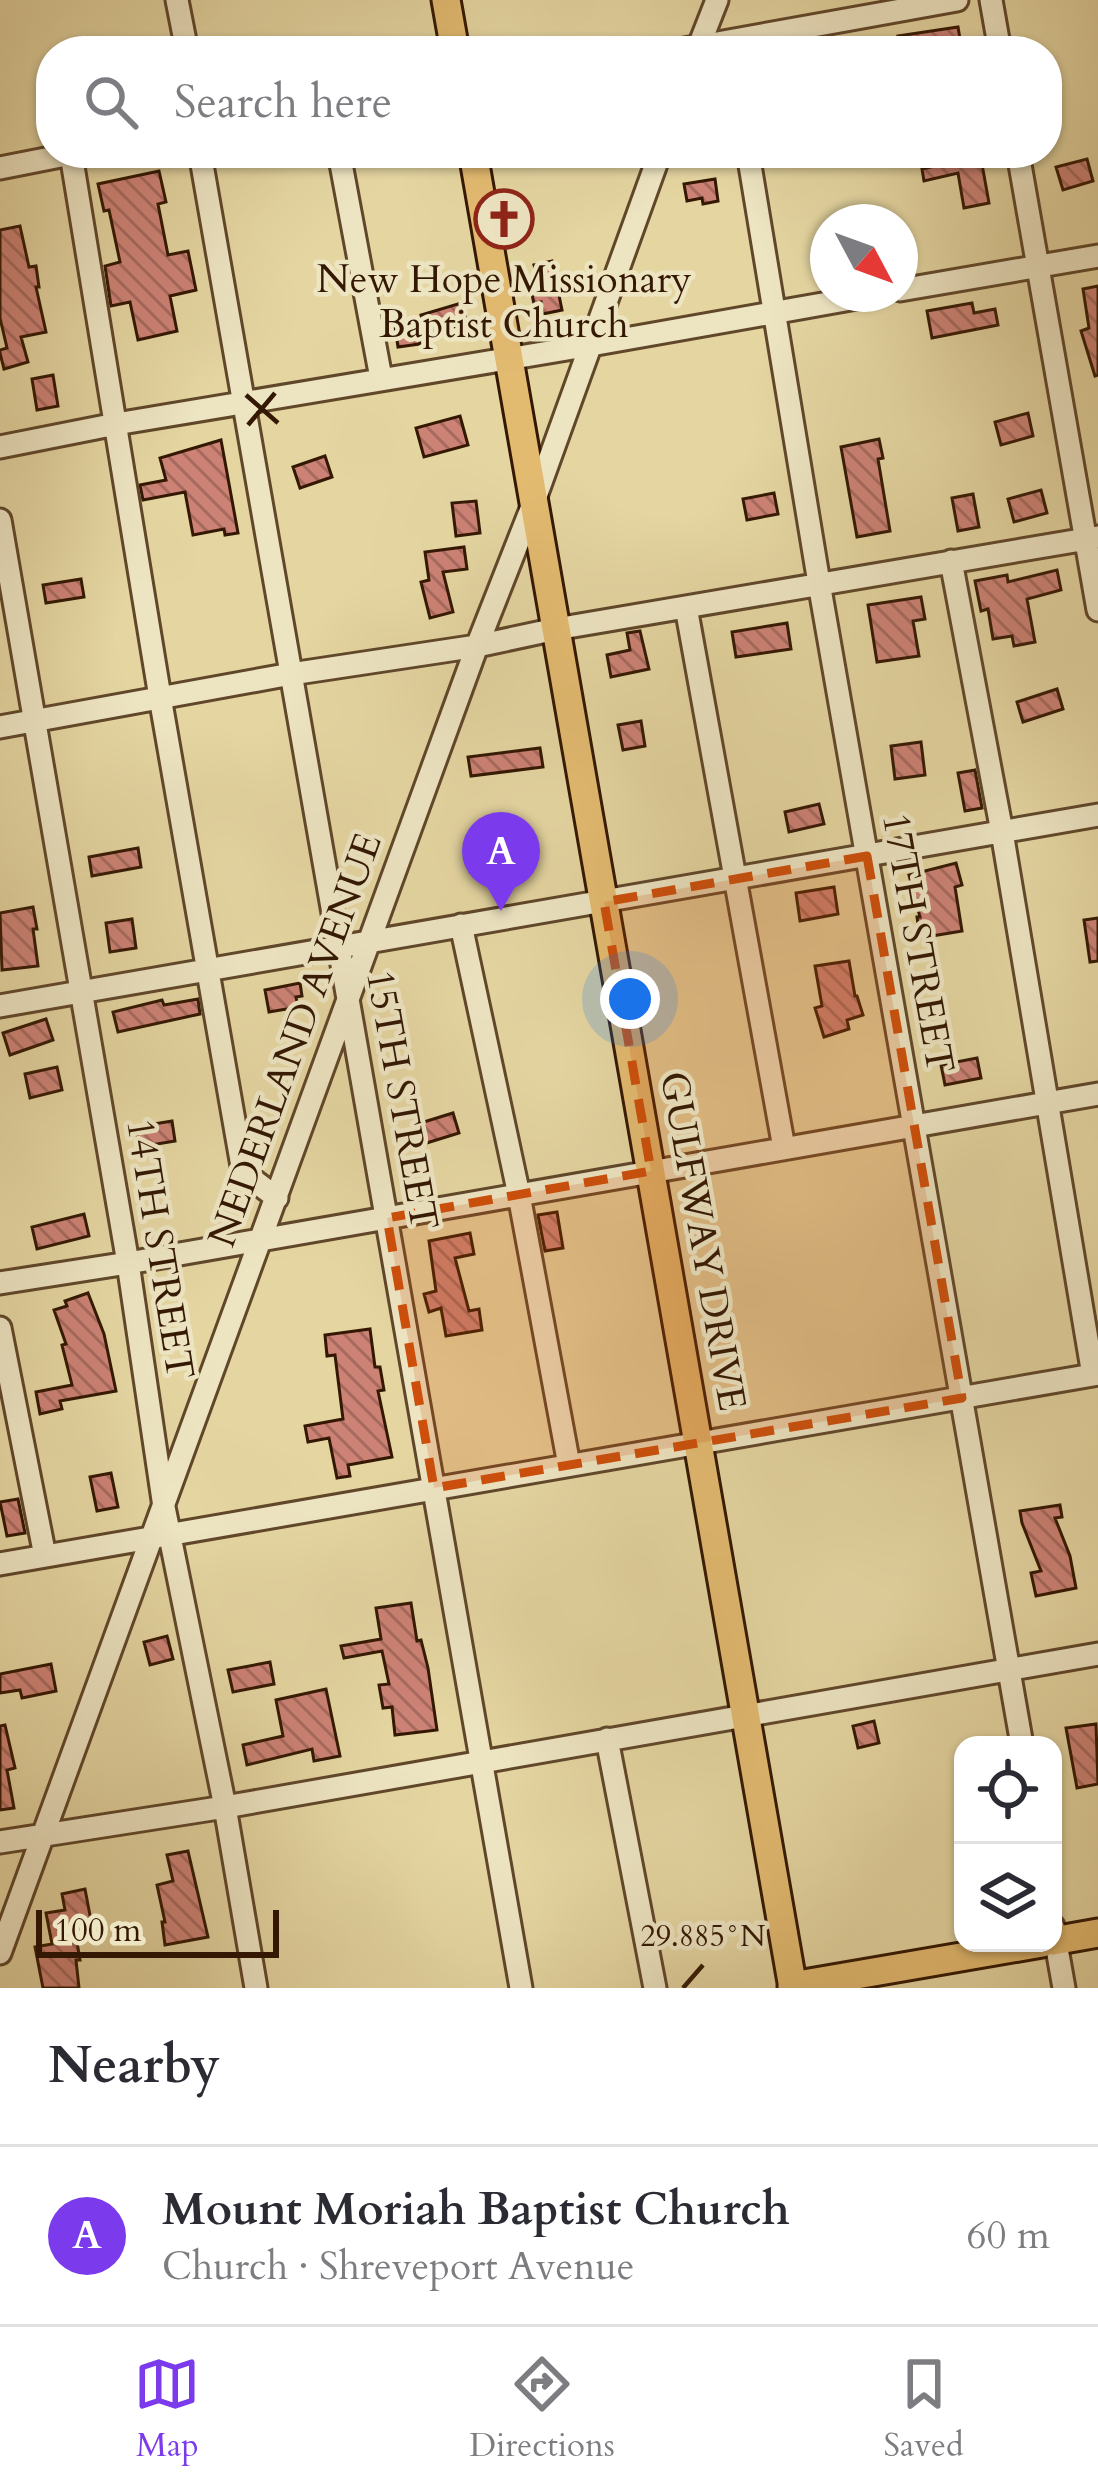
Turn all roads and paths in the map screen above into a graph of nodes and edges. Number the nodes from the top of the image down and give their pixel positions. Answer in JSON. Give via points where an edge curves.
{"nodes":[{"id":1,"x":177,"y":0,"type":"edge"},
{"id":2,"x":446,"y":0,"type":"edge"},
{"id":3,"x":720,"y":0,"type":"edge"},
{"id":4,"x":957,"y":0,"type":"edge"},
{"id":5,"x":991,"y":0,"type":"edge"},
{"id":6,"x":185,"y":36,"type":"edge"},
{"id":7,"x":452,"y":36,"type":"edge"},
{"id":8,"x":704,"y":36,"type":"edge"},
{"id":9,"x":727,"y":36,"type":"edge"},
{"id":10,"x":779,"y":36,"type":"edge"},
{"id":11,"x":997,"y":36,"type":"edge"},
{"id":12,"x":36,"y":161,"type":"edge"},
{"id":13,"x":0,"y":168,"type":"edge"},
{"id":14,"x":75,"y":168,"type":"edge"},
{"id":15,"x":203,"y":168,"type":"edge"},
{"id":16,"x":342,"y":168,"type":"edge"},
{"id":17,"x":475,"y":168,"type":"edge"},
{"id":18,"x":655,"y":168,"type":"edge"},
{"id":19,"x":751,"y":168,"type":"edge"},
{"id":20,"x":1021,"y":168,"type":"edge"},
{"id":21,"x":1098,"y":256,"type":"edge"},
{"id":22,"x":1038,"y":266,"type":"junction"},
{"id":23,"x":918,"y":287,"type":"edge"},
{"id":24,"x":810,"y":306,"type":"edge"},
{"id":25,"x":775,"y":312,"type":"junction"},
{"id":26,"x":591,"y":346,"type":"junction"},
{"id":27,"x":508,"y":357,"type":"junction"},
{"id":28,"x":381,"y":379,"type":"junction"},
{"id":29,"x":243,"y":403,"type":"junction"},
{"id":30,"x":116,"y":424,"type":"junction"},
{"id":31,"x":0,"y":447,"type":"edge"},
{"id":32,"x":535,"y":499,"type":"junction"},
{"id":33,"x":0,"y":520,"type":"edge"},
{"id":34,"x":1092,"y":538,"type":"edge"},
{"id":35,"x":951,"y":561,"type":"junction"},
{"id":36,"x":819,"y":583,"type":"junction"},
{"id":37,"x":686,"y":607,"type":"junction"},
{"id":38,"x":1098,"y":610,"type":"edge"},
{"id":39,"x":556,"y":629,"type":"junction"},
{"id":40,"x":477,"y":646,"type":"junction"},
{"id":41,"x":291,"y":674,"type":"junction"},
{"id":42,"x":160,"y":697,"type":"junction"},
{"id":43,"x":35,"y":721,"type":"junction"},
{"id":44,"x":0,"y":727,"type":"edge"},
{"id":45,"x":1098,"y":815,"type":"edge"},
{"id":46,"x":1003,"y":832,"type":"junction"},
{"id":47,"x":867,"y":856,"type":"junction"},
{"id":48,"x":736,"y":879,"type":"junction"},
{"id":49,"x":604,"y":902,"type":"junction"},
{"id":50,"x":460,"y":925,"type":"junction"},
{"id":51,"x":370,"y":942,"type":"junction"},
{"id":52,"x":339,"y":946,"type":"junction"},
{"id":53,"x":207,"y":969,"type":"junction"},
{"id":54,"x":81,"y":994,"type":"junction"},
{"id":55,"x":350,"y":998,"type":"junction"},
{"id":56,"x":0,"y":1006,"type":"edge"},
{"id":57,"x":1098,"y":1094,"type":"edge"},
{"id":58,"x":1048,"y":1102,"type":"junction"},
{"id":59,"x":914,"y":1126,"type":"junction"},
{"id":60,"x":784,"y":1148,"type":"junction"},
{"id":61,"x":651,"y":1171,"type":"junction"},
{"id":62,"x":519,"y":1195,"type":"junction"},
{"id":63,"x":278,"y":1198,"type":"junction"},
{"id":64,"x":387,"y":1218,"type":"junction"},
{"id":65,"x":261,"y":1239,"type":"junction"},
{"id":66,"x":128,"y":1263,"type":"junction"},
{"id":67,"x":0,"y":1283,"type":"edge"},
{"id":68,"x":0,"y":1328,"type":"edge"},
{"id":69,"x":1095,"y":1375,"type":"edge"},
{"id":70,"x":962,"y":1398,"type":"junction"},
{"id":71,"x":698,"y":1444,"type":"junction"},
{"id":72,"x":568,"y":1465,"type":"junction"},
{"id":73,"x":434,"y":1488,"type":"junction"},
{"id":74,"x":164,"y":1507,"type":"junction"},
{"id":75,"x":160,"y":1537,"type":"junction"},
{"id":76,"x":45,"y":1556,"type":"junction"},
{"id":77,"x":0,"y":1564,"type":"edge"},
{"id":78,"x":1098,"y":1654,"type":"edge"},
{"id":79,"x":1009,"y":1670,"type":"junction"},
{"id":80,"x":746,"y":1714,"type":"junction"},
{"id":81,"x":1020,"y":1736,"type":"edge"},
{"id":82,"x":607,"y":1738,"type":"junction"},
{"id":83,"x":481,"y":1760,"type":"junction"},
{"id":84,"x":225,"y":1807,"type":"junction"},
{"id":85,"x":43,"y":1834,"type":"junction"},
{"id":86,"x":0,"y":1842,"type":"edge"},
{"id":87,"x":1098,"y":1933,"type":"edge"},
{"id":88,"x":1062,"y":1937,"type":"edge"},
{"id":89,"x":978,"y":1952,"type":"edge"},
{"id":90,"x":1055,"y":1952,"type":"edge"},
{"id":91,"x":0,"y":1953,"type":"edge"},
{"id":92,"x":256,"y":1988,"type":"edge"},
{"id":93,"x":521,"y":1988,"type":"edge"},
{"id":94,"x":655,"y":1988,"type":"edge"},
{"id":95,"x":790,"y":1988,"type":"edge"},
{"id":96,"x":1064,"y":1988,"type":"edge"}],
"edges":[{"from":1,"to":6,"type":"street"},
{"from":2,"to":7,"type":"main road"},
{"from":3,"to":8,"type":"street"},
{"from":3,"to":9,"type":"street"},
{"from":4,"to":10,"type":"street"},
{"from":5,"to":11,"type":"street"},
{"from":12,"to":13,"type":"street"},
{"from":14,"to":30,"type":"street"},
{"from":15,"to":29,"type":"street","name":"15TH STREET"},
{"from":16,"to":28,"type":"street"},
{"from":17,"to":27,"type":"main road","name":"GULFWAY DRIVE"},
{"from":18,"to":26,"type":"street","name":"NEDERLAND AVENUE"},
{"from":19,"to":25,"type":"street","name":"17TH STREET"},
{"from":20,"to":22,"type":"street"},
{"from":21,"to":22,"type":"street"},
{"from":22,"to":23,"type":"street"},
{"from":22,"to":34,"type":"street"},
{"from":24,"to":25,"type":"street"},
{"from":25,"to":26,"type":"street"},
{"from":25,"to":36,"type":"street","name":"17TH STREET"},
{"from":26,"to":27,"type":"street"},
{"from":26,"to":32,"type":"street","name":"NEDERLAND AVENUE"},
{"from":27,"to":28,"type":"street"},
{"from":27,"to":32,"type":"main road","name":"GULFWAY DRIVE"},
{"from":28,"to":29,"type":"street"},
{"from":29,"to":30,"type":"street"},
{"from":29,"to":41,"type":"street","name":"15TH STREET"},
{"from":30,"to":31,"type":"street"},
{"from":30,"to":42,"type":"street"},
{"from":32,"to":39,"type":"main road","name":"GULFWAY DRIVE"},
{"from":32,"to":40,"type":"street","name":"NEDERLAND AVENUE"},
{"from":33,"to":43,"type":"street","name":"14TH STREET"},
{"from":34,"to":35,"type":"street"},
{"from":34,"to":38,"type":"street"},
{"from":35,"to":36,"type":"street"},
{"from":35,"to":46,"type":"street"},
{"from":36,"to":37,"type":"street"},
{"from":36,"to":47,"type":"street","name":"17TH STREET"},
{"from":37,"to":39,"type":"street"},
{"from":37,"to":48,"type":"street"},
{"from":39,"to":40,"type":"street"},
{"from":39,"to":49,"type":"main road","name":"GULFWAY DRIVE"},
{"from":40,"to":41,"type":"street"},
{"from":40,"to":51,"type":"street","name":"NEDERLAND AVENUE"},
{"from":41,"to":42,"type":"street"},
{"from":41,"to":52,"type":"street","name":"15TH STREET"},
{"from":42,"to":43,"type":"street"},
{"from":42,"to":53,"type":"street"},
{"from":43,"to":44,"type":"street"},
{"from":43,"to":54,"type":"street","name":"14TH STREET"},
{"from":45,"to":46,"type":"street"},
{"from":46,"to":47,"type":"street"},
{"from":46,"to":58,"type":"street"},
{"from":47,"to":48,"type":"street"},
{"from":47,"to":59,"type":"street","name":"17TH STREET"},
{"from":48,"to":49,"type":"street"},
{"from":48,"to":60,"type":"street"},
{"from":49,"to":50,"type":"street"},
{"from":49,"to":61,"type":"main road","name":"GULFWAY DRIVE"},
{"from":50,"to":51,"type":"street"},
{"from":50,"to":62,"type":"street"},
{"from":51,"to":52,"type":"street"},
{"from":51,"to":55,"type":"street","name":"NEDERLAND AVENUE"},
{"from":52,"to":53,"type":"street"},
{"from":52,"to":55,"type":"street","name":"15TH STREET"},
{"from":53,"to":54,"type":"street"},
{"from":53,"to":63,"type":"street","via":[[243,1172]]},
{"from":54,"to":56,"type":"street"},
{"from":54,"to":66,"type":"street","name":"14TH STREET"},
{"from":55,"to":63,"type":"street","name":"NEDERLAND AVENUE"},
{"from":55,"to":64,"type":"street","name":"15TH STREET"},
{"from":57,"to":58,"type":"street"},
{"from":58,"to":59,"type":"street"},
{"from":58,"to":69,"type":"street"},
{"from":59,"to":60,"type":"street"},
{"from":59,"to":70,"type":"street","name":"17TH STREET"},
{"from":60,"to":61,"type":"street"},
{"from":61,"to":62,"type":"street"},
{"from":61,"to":71,"type":"main road","name":"GULFWAY DRIVE"},
{"from":62,"to":64,"type":"street"},
{"from":62,"to":72,"type":"street"},
{"from":63,"to":65,"type":"street","name":"NEDERLAND AVENUE"},
{"from":64,"to":65,"type":"street"},
{"from":64,"to":73,"type":"street","name":"15TH STREET"},
{"from":65,"to":66,"type":"street"},
{"from":65,"to":74,"type":"street","name":"NEDERLAND AVENUE"},
{"from":66,"to":67,"type":"street"},
{"from":66,"to":74,"type":"street","name":"14TH STREET"},
{"from":68,"to":76,"type":"street"},
{"from":69,"to":70,"type":"street"},
{"from":70,"to":71,"type":"street"},
{"from":70,"to":79,"type":"street","name":"17TH STREET"},
{"from":71,"to":72,"type":"street"},
{"from":71,"to":80,"type":"main road","name":"GULFWAY DRIVE"},
{"from":72,"to":73,"type":"street"},
{"from":73,"to":75,"type":"street"},
{"from":73,"to":83,"type":"street","name":"15TH STREET"},
{"from":74,"to":75,"type":"street","name":"NEDERLAND AVENUE"},
{"from":75,"to":76,"type":"street"},
{"from":75,"to":84,"type":"street"},
{"from":75,"to":85,"type":"street","name":"NEDERLAND AVENUE"},
{"from":76,"to":77,"type":"street"},
{"from":78,"to":79,"type":"street"},
{"from":79,"to":80,"type":"street"},
{"from":79,"to":81,"type":"street","name":"17TH STREET"},
{"from":80,"to":82,"type":"street"},
{"from":80,"to":95,"type":"main road","name":"GULFWAY DRIVE"},
{"from":82,"to":83,"type":"street"},
{"from":82,"to":94,"type":"street"},
{"from":83,"to":84,"type":"street"},
{"from":83,"to":93,"type":"street","name":"15TH STREET"},
{"from":84,"to":85,"type":"street"},
{"from":84,"to":92,"type":"street"},
{"from":85,"to":86,"type":"street"},
{"from":85,"to":91,"type":"street","name":"NEDERLAND AVENUE"},
{"from":87,"to":88,"type":"main road"},
{"from":89,"to":95,"type":"main road"},
{"from":90,"to":96,"type":"street"}]}
